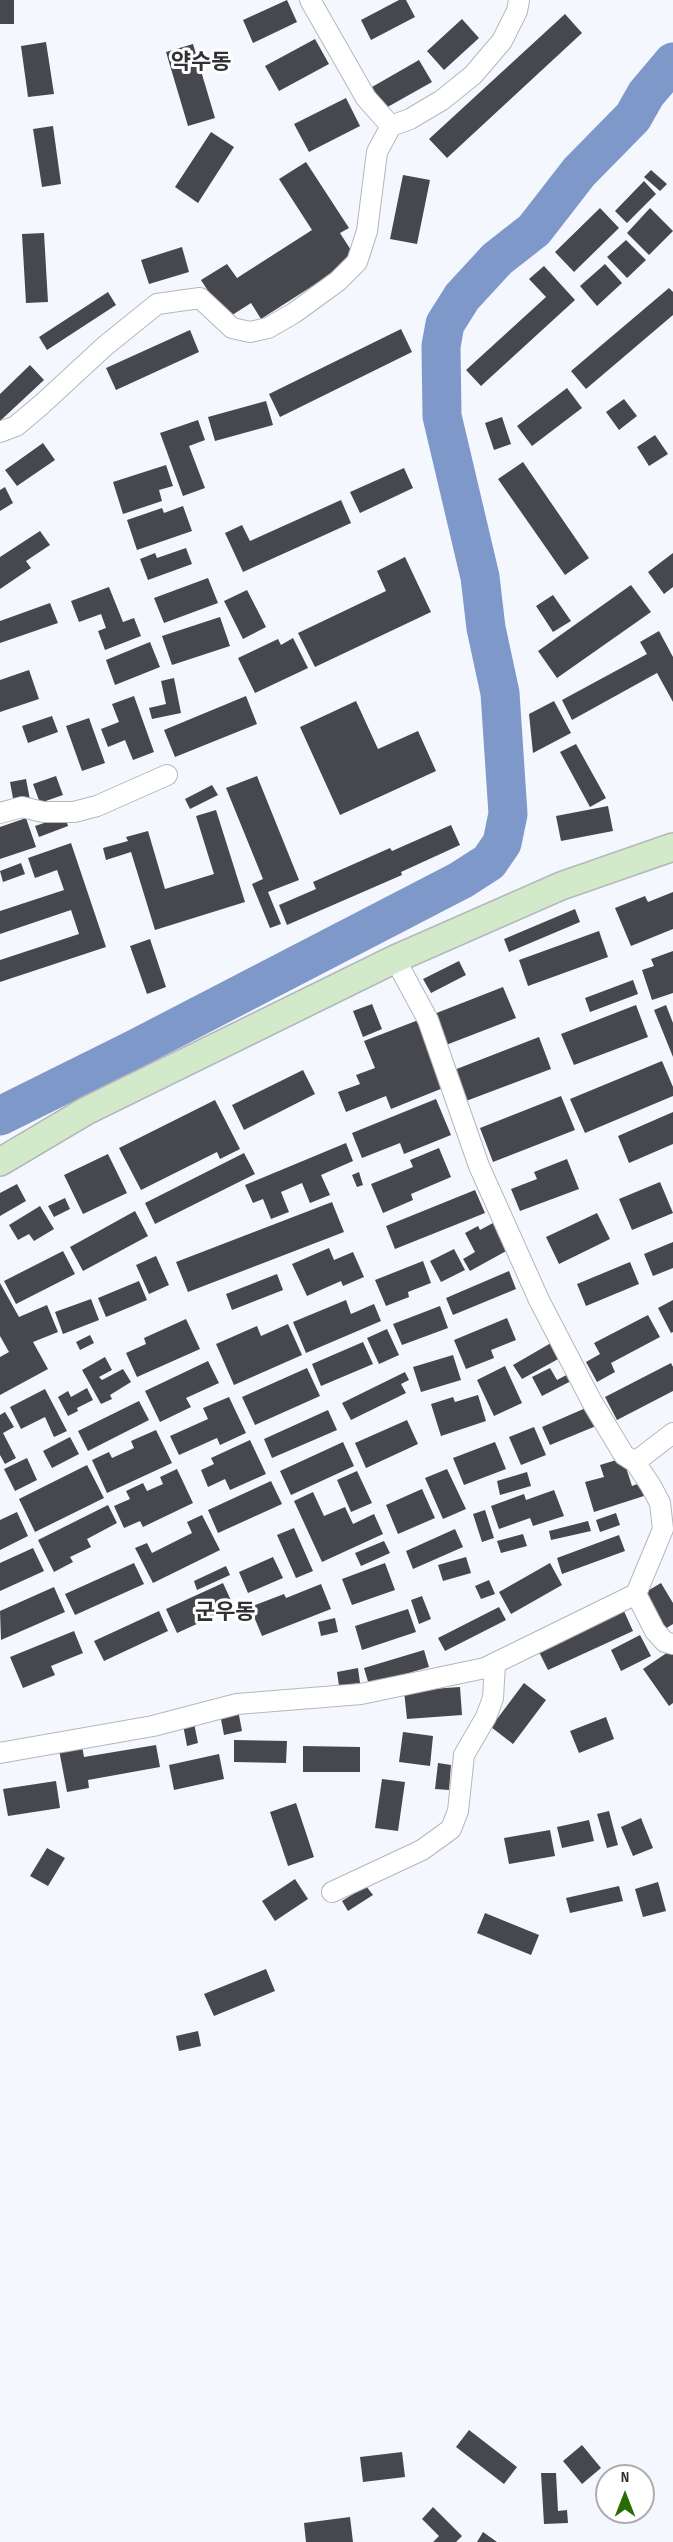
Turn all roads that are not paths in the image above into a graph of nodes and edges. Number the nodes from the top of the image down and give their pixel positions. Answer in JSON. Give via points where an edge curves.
{"nodes":[{"id":1,"x":310,"y":0,"type":"edge"},
{"id":2,"x":519,"y":0,"type":"edge"},
{"id":3,"x":391,"y":126,"type":"junction"},
{"id":4,"x":0,"y":432,"type":"edge"},
{"id":5,"x":167,"y":775,"type":"dead end"},
{"id":6,"x":0,"y":813,"type":"edge"},
{"id":7,"x":673,"y":847,"type":"edge"},
{"id":8,"x":395,"y":959,"type":"junction"},
{"id":9,"x":0,"y":1162,"type":"edge"},
{"id":10,"x":673,"y":1433,"type":"edge"},
{"id":11,"x":634,"y":1462,"type":"junction"},
{"id":12,"x":636,"y":1594,"type":"junction"},
{"id":13,"x":673,"y":1644,"type":"edge"},
{"id":14,"x":495,"y":1664,"type":"junction"},
{"id":15,"x":0,"y":1753,"type":"edge"},
{"id":16,"x":332,"y":1892,"type":"dead end"}],
"edges":[{"from":1,"to":3,"type":"street","via":[[366,98]]},
{"from":2,"to":3,"type":"street","via":[[502,41],[473,75],[442,100]]},
{"from":3,"to":4,"type":"street","via":[[377,152],[367,231],[357,262],[317,298],[268,328],[250,332],[232,328],[200,298],[157,304],[16,426]]},
{"from":5,"to":6,"type":"street","via":[[74,812],[22,807]]},
{"from":7,"to":8,"type":"street","via":[[561,885]]},
{"from":8,"to":9,"type":"street","via":[[86,1111]]},
{"from":8,"to":11,"type":"street","via":[[428,1020],[479,1166],[539,1300],[592,1402],[624,1455]]},
{"from":10,"to":11,"type":"street"},
{"from":11,"to":12,"type":"street","via":[[660,1503],[663,1529]]},
{"from":12,"to":13,"type":"street","via":[[655,1632]]},
{"from":12,"to":14,"type":"street"},
{"from":14,"to":15,"type":"street","via":[[361,1694],[237,1704],[153,1726]]},
{"from":14,"to":16,"type":"street","via":[[493,1698],[464,1755],[462,1790],[451,1829],[422,1850]]}]}
